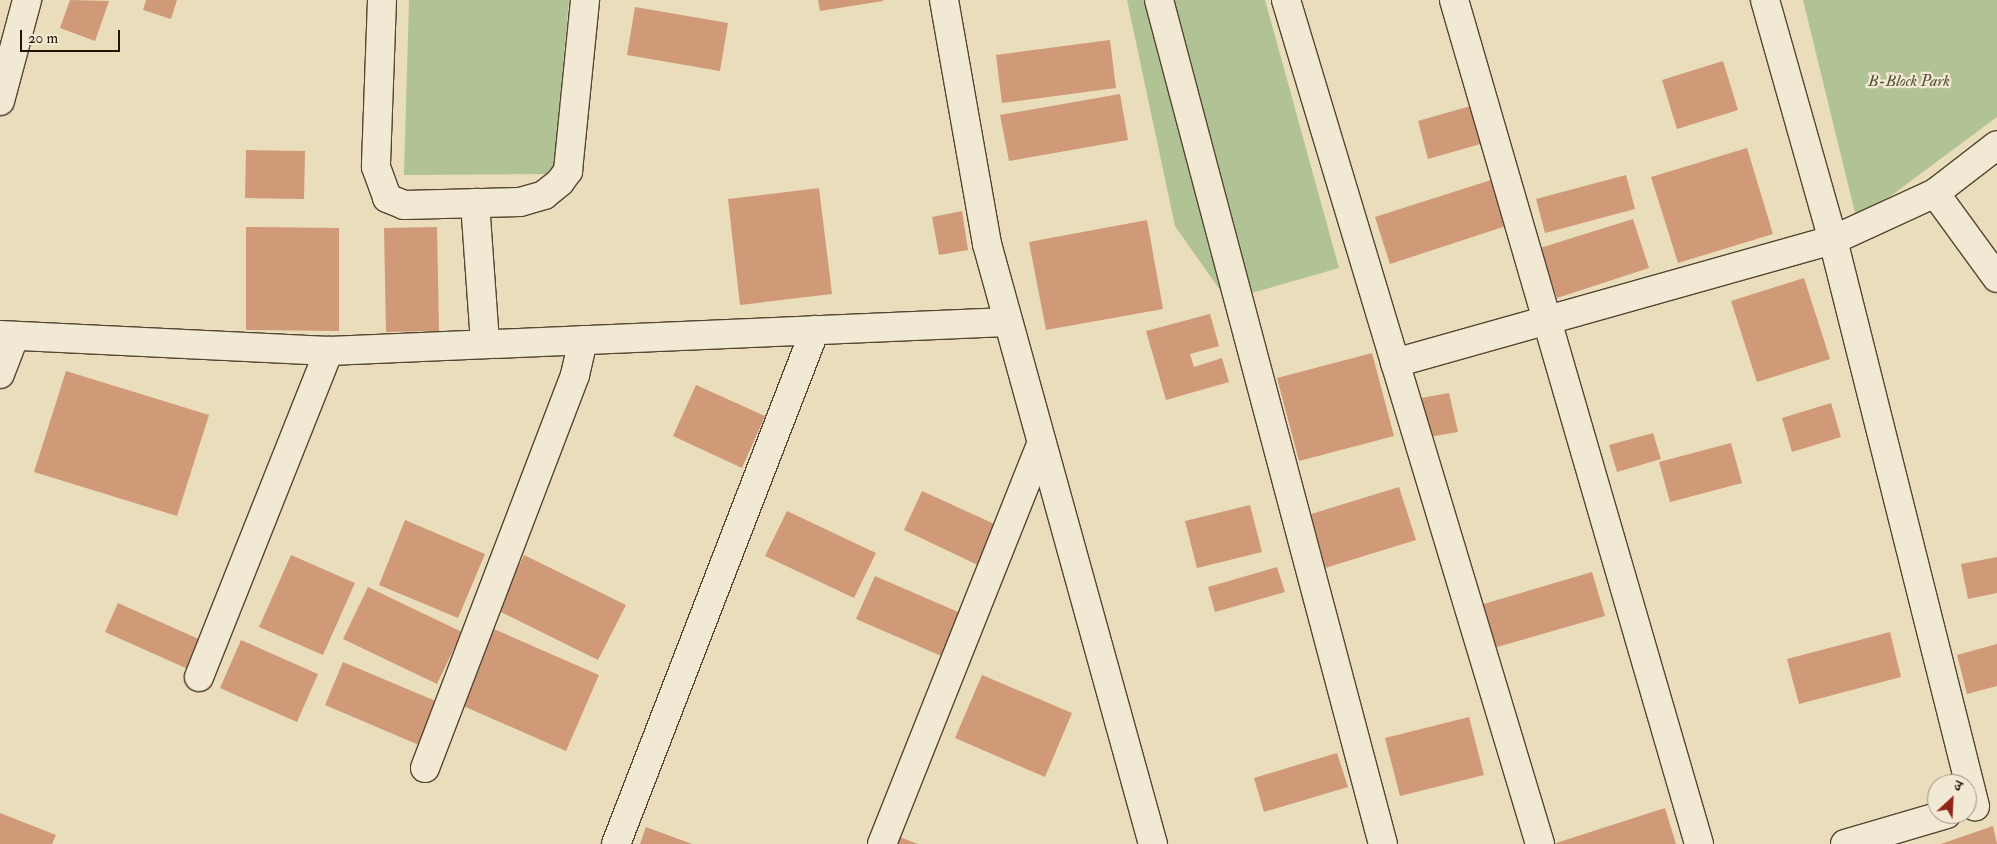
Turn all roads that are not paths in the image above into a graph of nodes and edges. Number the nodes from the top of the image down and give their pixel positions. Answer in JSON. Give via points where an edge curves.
{"nodes":[{"id":1,"x":27,"y":0,"type":"edge"},
{"id":2,"x":382,"y":0,"type":"edge"},
{"id":3,"x":585,"y":0,"type":"edge"},
{"id":4,"x":944,"y":0,"type":"edge"},
{"id":5,"x":1159,"y":0,"type":"edge"},
{"id":6,"x":1286,"y":0,"type":"edge"},
{"id":7,"x":1454,"y":0,"type":"edge"},
{"id":8,"x":1765,"y":0,"type":"edge"},
{"id":9,"x":0,"y":101,"type":"edge"},
{"id":10,"x":1997,"y":145,"type":"edge"},
{"id":11,"x":1935,"y":193,"type":"junction"},
{"id":12,"x":475,"y":203,"type":"junction"},
{"id":13,"x":1833,"y":240,"type":"junction"},
{"id":14,"x":1997,"y":278,"type":"edge"},
{"id":15,"x":1547,"y":318,"type":"junction"},
{"id":16,"x":1007,"y":322,"type":"junction"},
{"id":17,"x":815,"y":330,"type":"junction"},
{"id":18,"x":7,"y":336,"type":"edge"},
{"id":19,"x":583,"y":340,"type":"junction"},
{"id":20,"x":485,"y":344,"type":"junction"},
{"id":21,"x":329,"y":351,"type":"junction"},
{"id":22,"x":1395,"y":363,"type":"junction"},
{"id":23,"x":0,"y":374,"type":"edge"},
{"id":24,"x":1040,"y":446,"type":"junction"},
{"id":25,"x":199,"y":677,"type":"dead end"},
{"id":26,"x":425,"y":768,"type":"dead end"},
{"id":27,"x":1980,"y":804,"type":"edge"},
{"id":28,"x":1927,"y":820,"type":"edge"},
{"id":29,"x":616,"y":844,"type":"edge"},
{"id":30,"x":882,"y":844,"type":"edge"},
{"id":31,"x":1153,"y":844,"type":"edge"},
{"id":32,"x":1383,"y":844,"type":"edge"},
{"id":33,"x":1540,"y":844,"type":"edge"},
{"id":34,"x":1699,"y":844,"type":"edge"},
{"id":35,"x":1846,"y":844,"type":"edge"}],
"edges":[{"from":1,"to":9,"type":"street"},
{"from":2,"to":12,"type":"street","via":[[380,183],[387,198],[404,205]]},
{"from":3,"to":12,"type":"street","via":[[568,171],[544,195],[520,202]]},
{"from":4,"to":16,"type":"street","via":[[987,244]]},
{"from":5,"to":32,"type":"street"},
{"from":6,"to":22,"type":"street"},
{"from":7,"to":15,"type":"street"},
{"from":8,"to":13,"type":"street"},
{"from":10,"to":11,"type":"street"},
{"from":11,"to":13,"type":"street"},
{"from":11,"to":14,"type":"street"},
{"from":12,"to":20,"type":"street"},
{"from":13,"to":15,"type":"street"},
{"from":13,"to":27,"type":"street"},
{"from":15,"to":22,"type":"street"},
{"from":15,"to":34,"type":"street"},
{"from":16,"to":17,"type":"street"},
{"from":16,"to":24,"type":"street"},
{"from":17,"to":19,"type":"street"},
{"from":17,"to":29,"type":"street"},
{"from":18,"to":21,"type":"street"},
{"from":18,"to":23,"type":"street"},
{"from":19,"to":20,"type":"street"},
{"from":19,"to":26,"type":"street","via":[[575,375]]},
{"from":20,"to":21,"type":"street"},
{"from":21,"to":25,"type":"street"},
{"from":22,"to":33,"type":"street"},
{"from":24,"to":30,"type":"street"},
{"from":24,"to":31,"type":"street"},
{"from":28,"to":35,"type":"street"}]}
